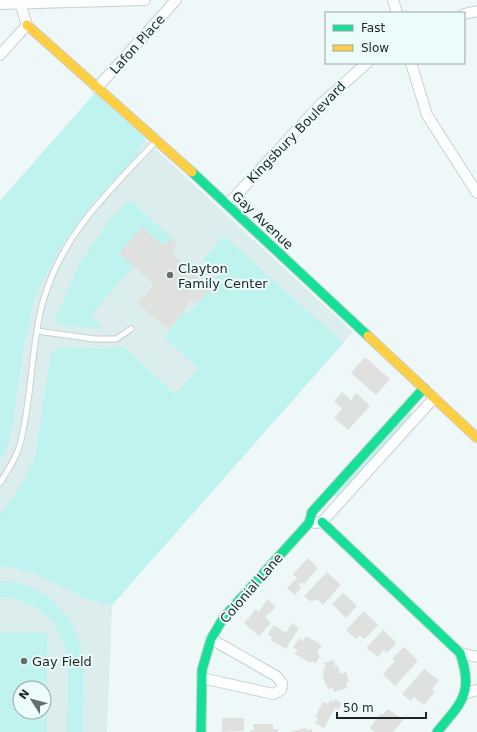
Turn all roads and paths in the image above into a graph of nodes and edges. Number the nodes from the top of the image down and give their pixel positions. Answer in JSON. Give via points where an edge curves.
{"nodes":[{"id":1,"x":145,"y":0,"type":"edge"},
{"id":2,"x":176,"y":0,"type":"edge"},
{"id":3,"x":393,"y":0,"type":"edge"},
{"id":4,"x":19,"y":2,"type":"edge"},
{"id":5,"x":0,"y":4,"type":"edge"},
{"id":6,"x":477,"y":11,"type":"edge"},
{"id":7,"x":396,"y":12,"type":"edge"},
{"id":8,"x":465,"y":14,"type":"edge"},
{"id":9,"x":27,"y":25,"type":"junction"},
{"id":10,"x":0,"y":55,"type":"edge"},
{"id":11,"x":366,"y":64,"type":"edge"},
{"id":12,"x":411,"y":64,"type":"edge"},
{"id":13,"x":98,"y":88,"type":"junction"},
{"id":14,"x":156,"y":140,"type":"junction"},
{"id":15,"x":477,"y":193,"type":"edge"},
{"id":16,"x":228,"y":204,"type":"junction"},
{"id":17,"x":131,"y":329,"type":"dead end"},
{"id":18,"x":37,"y":331,"type":"junction"},
{"id":19,"x":424,"y":388,"type":"junction"},
{"id":20,"x":434,"y":398,"type":"junction"},
{"id":21,"x":477,"y":438,"type":"edge"},
{"id":22,"x":0,"y":483,"type":"edge"},
{"id":23,"x":330,"y":492,"type":"junction"},
{"id":24,"x":341,"y":500,"type":"junction"},
{"id":25,"x":322,"y":522,"type":"junction"},
{"id":26,"x":309,"y":523,"type":"junction"},
{"id":27,"x":211,"y":639,"type":"junction"},
{"id":28,"x":460,"y":653,"type":"junction"},
{"id":29,"x":477,"y":657,"type":"edge"},
{"id":30,"x":202,"y":678,"type":"junction"},
{"id":31,"x":472,"y":691,"type":"edge"},
{"id":32,"x":201,"y":732,"type":"edge"},
{"id":33,"x":437,"y":732,"type":"edge"}],
"edges":[{"from":1,"to":4,"type":"street"},
{"from":2,"to":13,"type":"street","name":"Lafon Place"},
{"from":3,"to":7,"type":"street"},
{"from":4,"to":5,"type":"street"},
{"from":4,"to":9,"type":"street"},
{"from":6,"to":8,"type":"street"},
{"from":9,"to":10,"type":"street"},
{"from":9,"to":13,"type":"street","name":"Gay Avenue"},
{"from":11,"to":16,"type":"street","name":"Kingsbury Boulevard","via":[[320,105]]},
{"from":12,"to":15,"type":"street","via":[[427,115]]},
{"from":13,"to":14,"type":"street","name":"Gay Avenue"},
{"from":14,"to":16,"type":"street","name":"Gay Avenue"},
{"from":14,"to":18,"type":"lane","via":[[75,231],[49,283]]},
{"from":16,"to":19,"type":"street","name":"Gay Avenue"},
{"from":17,"to":18,"type":"lane","via":[[116,338],[94,339]]},
{"from":18,"to":22,"type":"lane","via":[[21,441],[12,464]]},
{"from":19,"to":20,"type":"street","name":"Gay Avenue"},
{"from":19,"to":23,"type":"street","name":"Colonial Lane"},
{"from":20,"to":21,"type":"street","name":"Gay Avenue"},
{"from":20,"to":24,"type":"street"},
{"from":23,"to":24,"type":"street","via":[[334,501]]},
{"from":23,"to":26,"type":"street","name":"Colonial Lane","via":[[312,512]]},
{"from":24,"to":25,"type":"street"},
{"from":25,"to":26,"type":"street"},
{"from":25,"to":28,"type":"street"},
{"from":26,"to":27,"type":"street","name":"Colonial Lane","via":[[224,617]]},
{"from":27,"to":30,"type":"street","name":"Colonial Lane","via":[[205,655]]},
{"from":27,"to":30,"type":"street","via":[[276,676],[282,683],[281,690],[273,694]]},
{"from":28,"to":29,"type":"street"},
{"from":28,"to":31,"type":"street","via":[[466,665],[468,684]]},
{"from":30,"to":32,"type":"street","name":"Colonial Lane"},
{"from":31,"to":33,"type":"street"}]}
